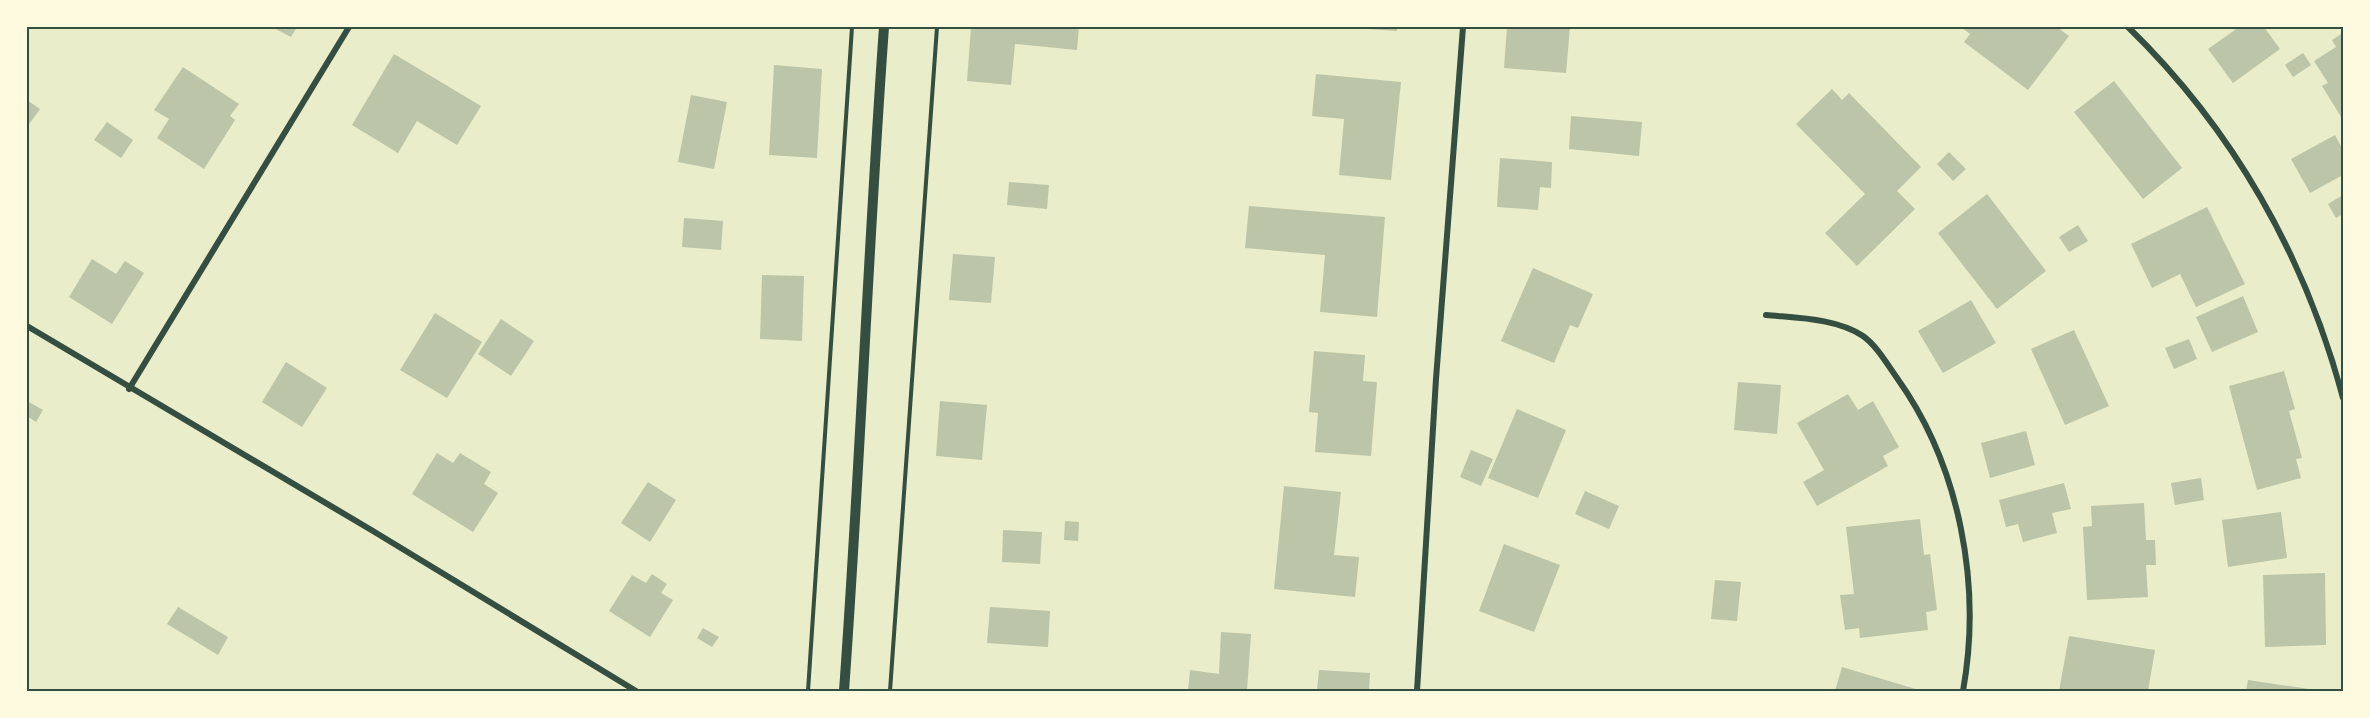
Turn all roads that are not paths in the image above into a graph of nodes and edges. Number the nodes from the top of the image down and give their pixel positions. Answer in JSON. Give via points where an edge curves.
{"nodes":[{"id":1,"x":349,"y":27,"type":"edge"},
{"id":2,"x":884,"y":27,"type":"edge"},
{"id":3,"x":1463,"y":27,"type":"edge"},
{"id":4,"x":2128,"y":27,"type":"edge"},
{"id":5,"x":1766,"y":315,"type":"dead end"},
{"id":6,"x":27,"y":326,"type":"edge"},
{"id":7,"x":129,"y":389,"type":"junction"},
{"id":8,"x":2343,"y":398,"type":"edge"},
{"id":9,"x":636,"y":691,"type":"edge"},
{"id":10,"x":844,"y":691,"type":"edge"},
{"id":11,"x":1417,"y":691,"type":"edge"},
{"id":12,"x":1963,"y":691,"type":"edge"}],
"edges":[{"from":1,"to":7,"type":"street"},
{"from":2,"to":10,"type":"street"},
{"from":3,"to":11,"type":"street"},
{"from":4,"to":8,"type":"street","via":[[2200,106],[2245,169],[2282,234],[2307,290],[2331,352]]},
{"from":5,"to":12,"type":"street","via":[[1824,320],[1863,336],[1913,401],[1939,451],[1964,542],[1970,608]]},
{"from":6,"to":7,"type":"street"},
{"from":7,"to":9,"type":"street"}]}
